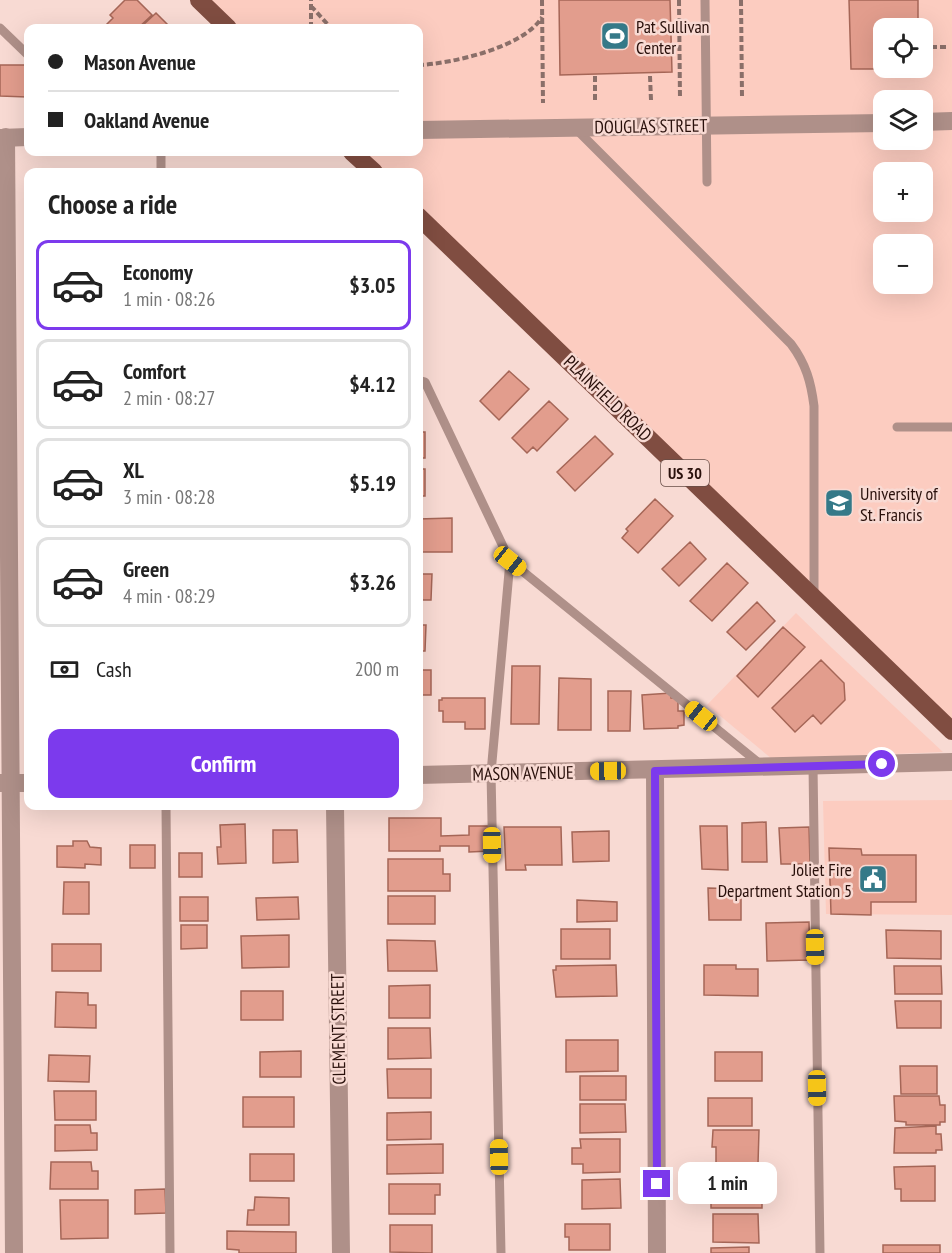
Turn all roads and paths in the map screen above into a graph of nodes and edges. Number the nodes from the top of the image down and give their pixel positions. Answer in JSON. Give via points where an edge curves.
{"nodes":[{"id":1,"x":199,"y":0,"type":"edge"},
{"id":2,"x":311,"y":0,"type":"edge"},
{"id":3,"x":542,"y":0,"type":"edge"},
{"id":4,"x":679,"y":0,"type":"edge"},
{"id":5,"x":705,"y":0,"type":"edge"},
{"id":6,"x":741,"y":0,"type":"edge"},
{"id":7,"x":311,"y":6,"type":"junction"},
{"id":8,"x":542,"y":17,"type":"junction"},
{"id":9,"x":224,"y":24,"type":"edge"},
{"id":10,"x":311,"y":24,"type":"edge"},
{"id":11,"x":327,"y":24,"type":"edge"},
{"id":12,"x":0,"y":28,"type":"edge"},
{"id":13,"x":933,"y":47,"type":"edge"},
{"id":14,"x":946,"y":47,"type":"dead end"},
{"id":15,"x":24,"y":51,"type":"edge"},
{"id":16,"x":423,"y":64,"type":"edge"},
{"id":17,"x":595,"y":76,"type":"dead end"},
{"id":18,"x":651,"y":76,"type":"dead end"},
{"id":19,"x":742,"y":98,"type":"dead end"},
{"id":20,"x":680,"y":99,"type":"dead end"},
{"id":21,"x":651,"y":100,"type":"dead end"},
{"id":22,"x":595,"y":101,"type":"dead end"},
{"id":23,"x":543,"y":103,"type":"dead end"},
{"id":24,"x":933,"y":122,"type":"edge"},
{"id":25,"x":952,"y":122,"type":"edge"},
{"id":26,"x":873,"y":123,"type":"edge"},
{"id":27,"x":706,"y":125,"type":"junction"},
{"id":28,"x":574,"y":127,"type":"junction"},
{"id":29,"x":423,"y":130,"type":"edge"},
{"id":30,"x":3,"y":137,"type":"edge"},
{"id":31,"x":24,"y":137,"type":"edge"},
{"id":32,"x":356,"y":156,"type":"edge"},
{"id":33,"x":370,"y":168,"type":"edge"},
{"id":34,"x":706,"y":182,"type":"dead end"},
{"id":35,"x":423,"y":221,"type":"edge"},
{"id":36,"x":423,"y":381,"type":"edge"},
{"id":37,"x":897,"y":427,"type":"dead end"},
{"id":38,"x":952,"y":427,"type":"edge"},
{"id":39,"x":510,"y":561,"type":"junction"},
{"id":40,"x":814,"y":598,"type":"junction"},
{"id":41,"x":952,"y":731,"type":"edge"},
{"id":42,"x":952,"y":762,"type":"edge"},
{"id":43,"x":813,"y":766,"type":"junction"},
{"id":44,"x":764,"y":767,"type":"junction"},
{"id":45,"x":655,"y":771,"type":"junction"},
{"id":46,"x":491,"y":773,"type":"junction"},
{"id":47,"x":423,"y":775,"type":"edge"},
{"id":48,"x":5,"y":783,"type":"edge"},
{"id":49,"x":24,"y":783,"type":"edge"},
{"id":50,"x":166,"y":810,"type":"edge"},
{"id":51,"x":335,"y":810,"type":"edge"},
{"id":52,"x":14,"y":1253,"type":"edge"},
{"id":53,"x":170,"y":1253,"type":"edge"},
{"id":54,"x":341,"y":1253,"type":"edge"},
{"id":55,"x":501,"y":1253,"type":"edge"},
{"id":56,"x":657,"y":1253,"type":"edge"},
{"id":57,"x":820,"y":1253,"type":"edge"}],
"edges":[{"from":1,"to":9,"type":"main road"},
{"from":2,"to":7,"type":"path"},
{"from":3,"to":8,"type":"path"},
{"from":4,"to":20,"type":"path"},
{"from":5,"to":27,"type":"lane"},
{"from":6,"to":19,"type":"path"},
{"from":7,"to":10,"type":"path"},
{"from":7,"to":11,"type":"path"},
{"from":8,"to":16,"type":"path","via":[[517,38],[484,53]]},
{"from":8,"to":23,"type":"path"},
{"from":12,"to":15,"type":"lane"},
{"from":13,"to":14,"type":"path"},
{"from":17,"to":22,"type":"path"},
{"from":18,"to":21,"type":"path"},
{"from":24,"to":25,"type":"street"},
{"from":26,"to":27,"type":"street","name":"DOUGLAS STREET"},
{"from":27,"to":28,"type":"street","name":"DOUGLAS STREET"},
{"from":27,"to":34,"type":"lane"},
{"from":28,"to":29,"type":"street","name":"DOUGLAS STREET"},
{"from":28,"to":40,"type":"lane","via":[[802,359],[811,381],[814,406]]},
{"from":30,"to":31,"type":"street"},
{"from":30,"to":48,"type":"street"},
{"from":32,"to":33,"type":"main road"},
{"from":35,"to":40,"type":"main road","name":"PLAINFIELD ROAD","number":"US 30"},
{"from":36,"to":39,"type":"lane"},
{"from":37,"to":38,"type":"lane"},
{"from":39,"to":44,"type":"lane"},
{"from":39,"to":46,"type":"lane"},
{"from":40,"to":41,"type":"main road","name":"PLAINFIELD ROAD","number":"US 30"},
{"from":42,"to":43,"type":"street","name":"MASON AVENUE"},
{"from":43,"to":44,"type":"street","name":"MASON AVENUE"},
{"from":43,"to":57,"type":"lane"},
{"from":44,"to":45,"type":"street","name":"MASON AVENUE"},
{"from":45,"to":46,"type":"street","name":"MASON AVENUE"},
{"from":45,"to":56,"type":"street"},
{"from":46,"to":47,"type":"street","name":"MASON AVENUE"},
{"from":46,"to":55,"type":"lane"},
{"from":48,"to":49,"type":"street"},
{"from":48,"to":52,"type":"street"},
{"from":50,"to":53,"type":"lane"},
{"from":51,"to":54,"type":"street","name":"CLEMENT STREET"}]}
